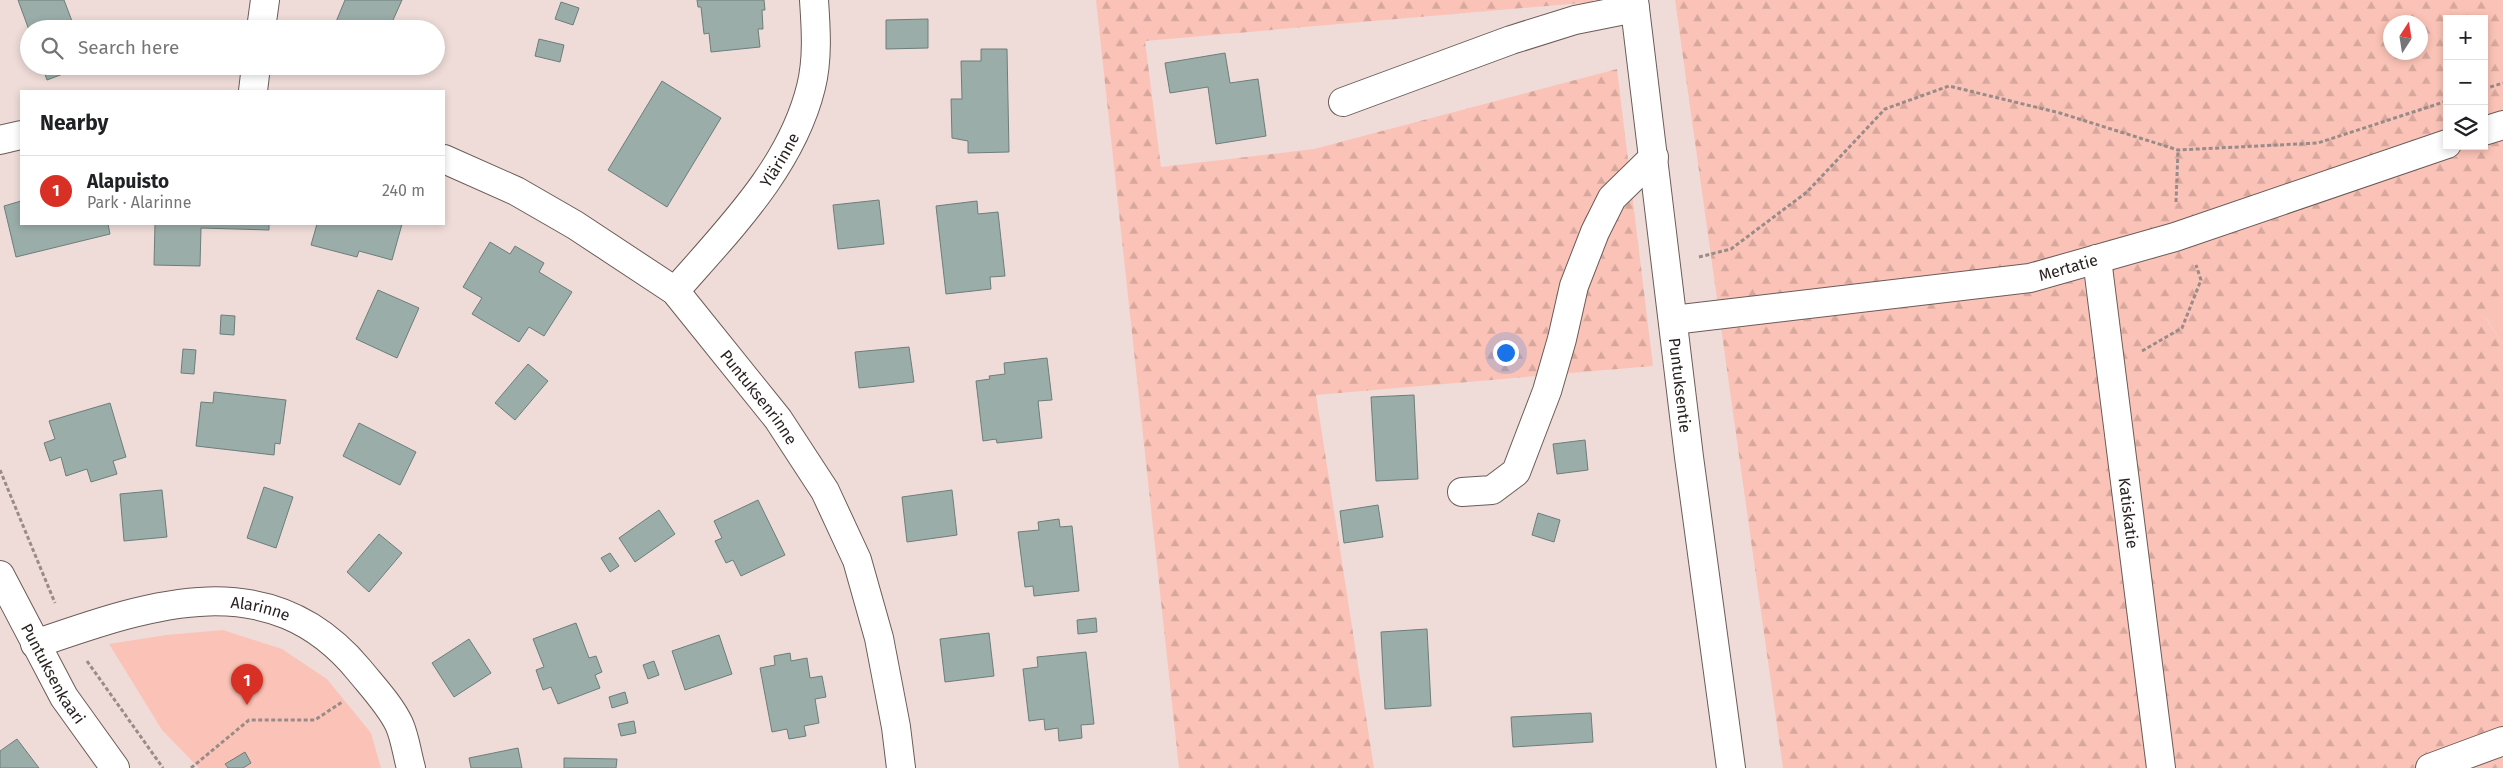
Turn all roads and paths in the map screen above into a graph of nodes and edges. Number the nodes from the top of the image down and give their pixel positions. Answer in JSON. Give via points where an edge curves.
{"nodes":[{"id":1,"x":265,"y":0,"type":"edge"},
{"id":2,"x":814,"y":0,"type":"edge"},
{"id":3,"x":1635,"y":4,"type":"edge"},
{"id":4,"x":262,"y":20,"type":"edge"},
{"id":5,"x":255,"y":75,"type":"edge"},
{"id":6,"x":2503,"y":83,"type":"edge"},
{"id":7,"x":2488,"y":88,"type":"edge"},
{"id":8,"x":253,"y":90,"type":"edge"},
{"id":9,"x":1343,"y":102,"type":"dead end"},
{"id":10,"x":2443,"y":102,"type":"edge"},
{"id":11,"x":2503,"y":125,"type":"edge"},
{"id":12,"x":2488,"y":130,"type":"edge"},
{"id":13,"x":20,"y":134,"type":"edge"},
{"id":14,"x":0,"y":140,"type":"edge"},
{"id":15,"x":2443,"y":145,"type":"edge"},
{"id":16,"x":1654,"y":157,"type":"junction"},
{"id":17,"x":445,"y":159,"type":"edge"},
{"id":18,"x":2097,"y":259,"type":"junction"},
{"id":19,"x":1666,"y":264,"type":"junction"},
{"id":20,"x":675,"y":291,"type":"junction"},
{"id":21,"x":1673,"y":320,"type":"junction"},
{"id":22,"x":1462,"y":492,"type":"dead end"},
{"id":23,"x":0,"y":575,"type":"edge"},
{"id":24,"x":35,"y":644,"type":"junction"},
{"id":25,"x":370,"y":683,"type":"junction"},
{"id":26,"x":2503,"y":741,"type":"edge"},
{"id":27,"x":115,"y":768,"type":"edge"},
{"id":28,"x":192,"y":768,"type":"edge"},
{"id":29,"x":411,"y":768,"type":"edge"},
{"id":30,"x":901,"y":768,"type":"edge"},
{"id":31,"x":1731,"y":768,"type":"edge"},
{"id":32,"x":2161,"y":768,"type":"edge"},
{"id":33,"x":2430,"y":768,"type":"edge"}],
"edges":[{"from":1,"to":4,"type":"street"},
{"from":2,"to":20,"type":"street","name":"Ylärinne","via":[[816,39],[811,86],[799,125],[773,171],[733,224]]},
{"from":3,"to":9,"type":"street","via":[[1511,40]]},
{"from":3,"to":16,"type":"street","name":"Puntuksentie"},
{"from":5,"to":8,"type":"street"},
{"from":6,"to":7,"type":"path"},
{"from":10,"to":19,"type":"path","via":[[2318,143],[2178,150],[2060,113],[1949,86],[1885,109],[1807,192],[1731,249]]},
{"from":11,"to":12,"type":"street"},
{"from":13,"to":14,"type":"street"},
{"from":15,"to":18,"type":"street","name":"Mertatie","via":[[2175,237]]},
{"from":16,"to":19,"type":"street","name":"Puntuksentie"},
{"from":16,"to":22,"type":"street","via":[[1612,198],[1595,232],[1574,286],[1547,391],[1516,472],[1492,490]]},
{"from":17,"to":20,"type":"street","name":"Puntuksenrinne","via":[[516,191],[567,220]]},
{"from":18,"to":21,"type":"street","name":"Mertatie","via":[[2030,278]]},
{"from":18,"to":32,"type":"street","name":"Katiskatie"},
{"from":19,"to":21,"type":"street","name":"Puntuksentie"},
{"from":20,"to":30,"type":"street","name":"Puntuksenrinne","via":[[778,419],[825,491],[857,560],[874,621]]},
{"from":21,"to":31,"type":"street","name":"Puntuksentie"},
{"from":23,"to":24,"type":"street","name":"Puntuksenkaari"},
{"from":24,"to":25,"type":"street","name":"Alarinne","via":[[134,612],[187,602],[264,605],[299,619],[342,649]]},
{"from":24,"to":27,"type":"street","name":"Puntuksenkaari","via":[[64,697]]},
{"from":25,"to":28,"type":"path","via":[[315,720],[249,720]]},
{"from":25,"to":29,"type":"street","name":"Alarinne","via":[[399,724]]},
{"from":26,"to":33,"type":"street"}]}
